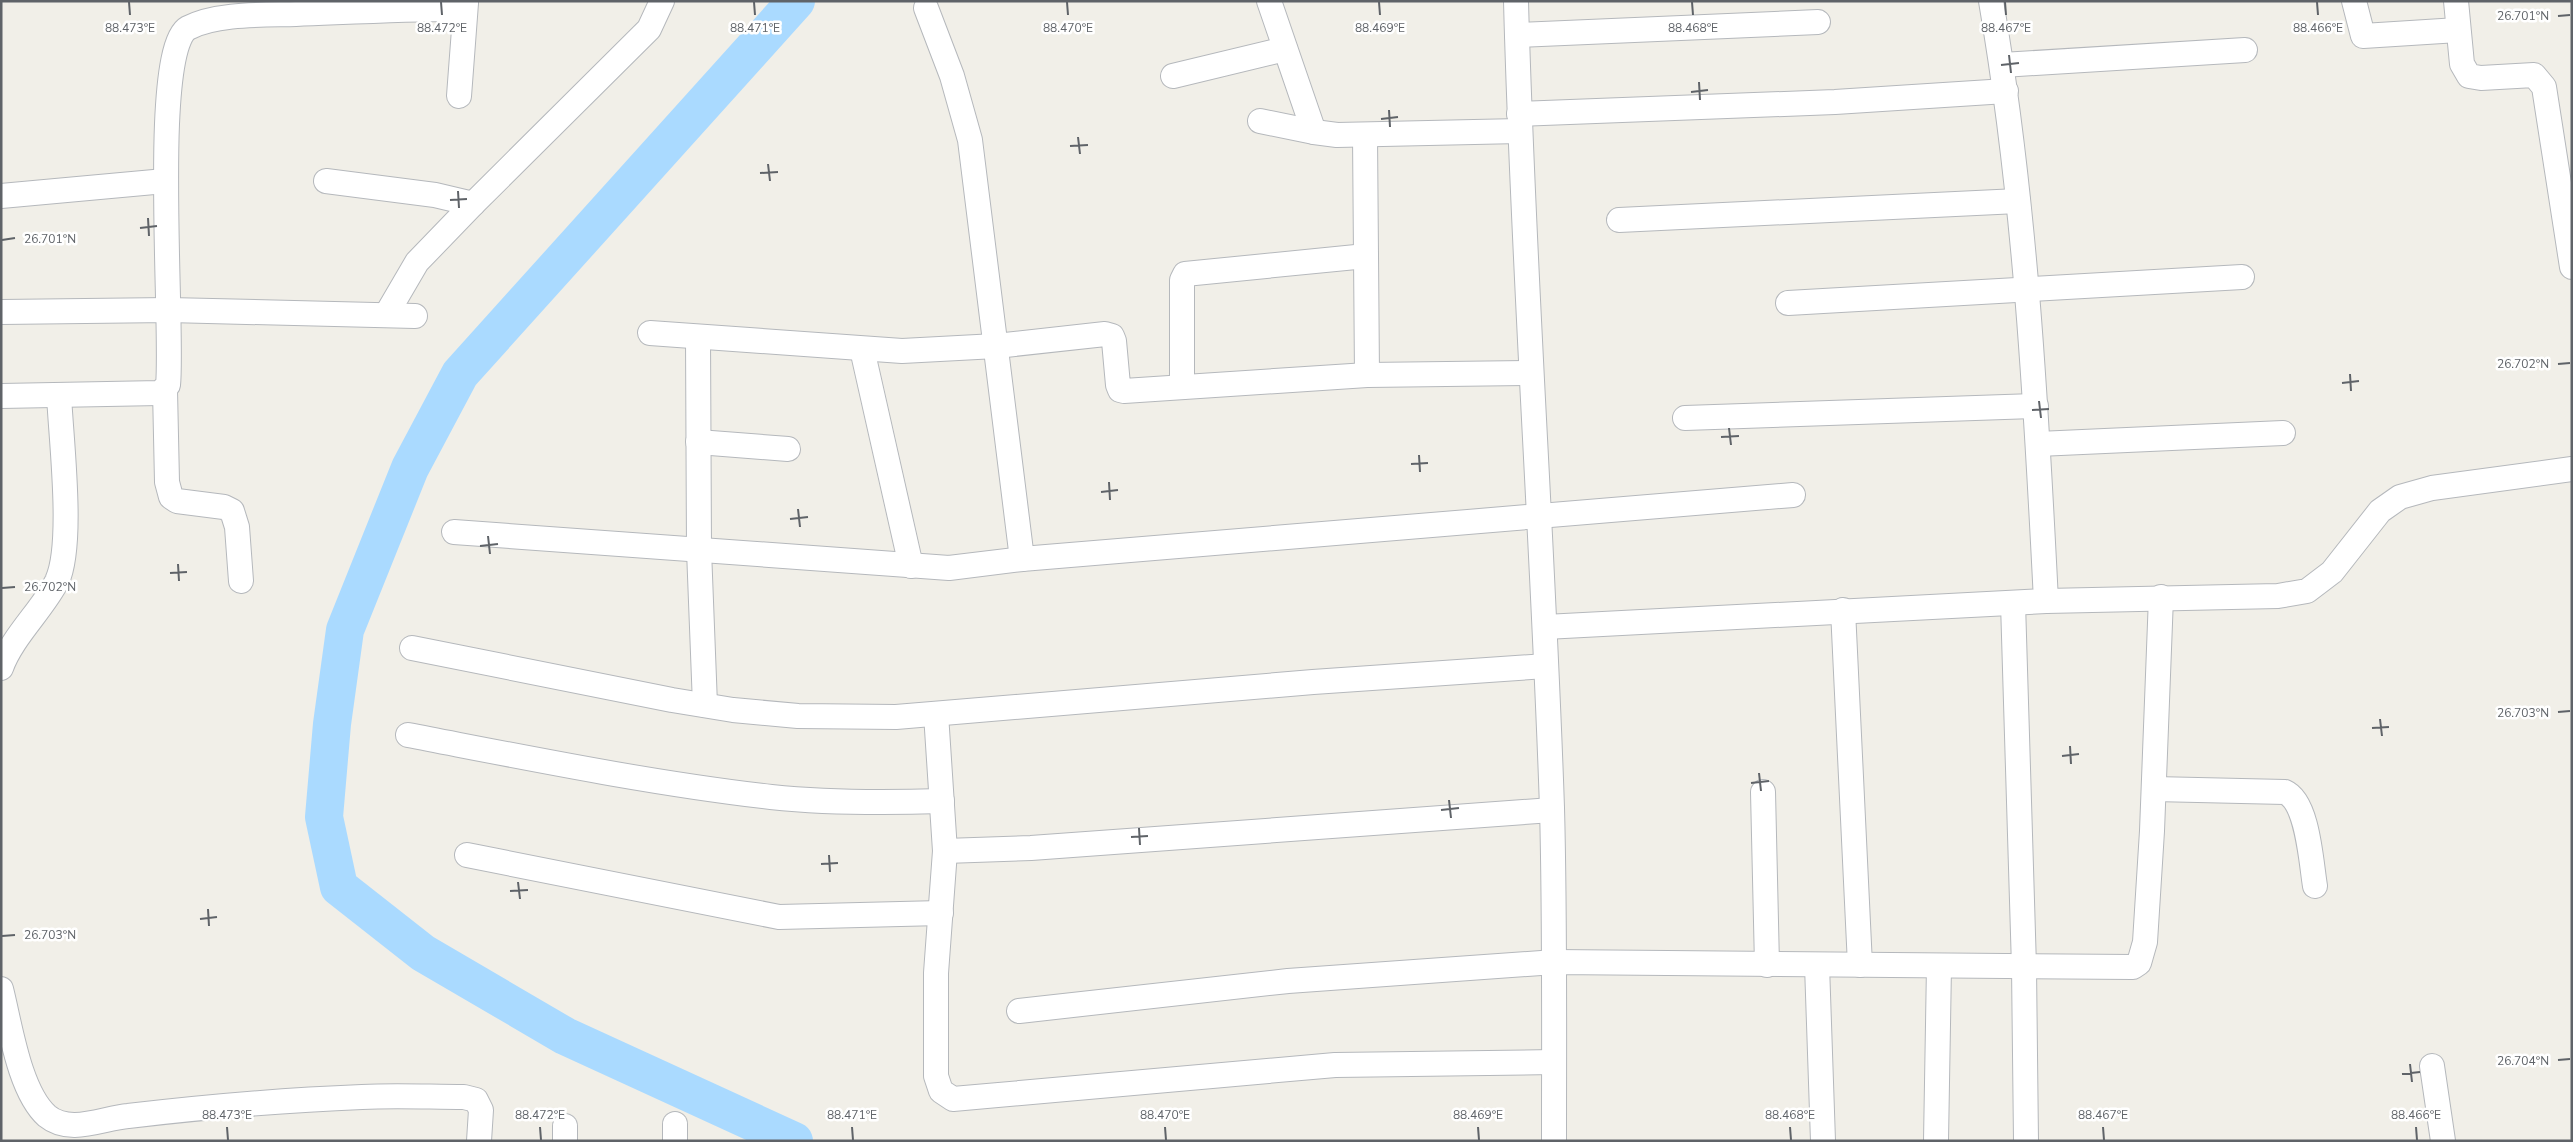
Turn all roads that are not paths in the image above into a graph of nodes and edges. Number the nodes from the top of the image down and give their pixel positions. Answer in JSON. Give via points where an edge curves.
{"nodes":[{"id":1,"x":662,"y":1,"type":"edge"},
{"id":2,"x":1269,"y":1,"type":"edge"},
{"id":3,"x":1516,"y":1,"type":"edge"},
{"id":4,"x":1991,"y":1,"type":"edge"},
{"id":5,"x":2354,"y":1,"type":"edge"},
{"id":6,"x":2456,"y":1,"type":"edge"},
{"id":7,"x":466,"y":2,"type":"edge"},
{"id":8,"x":318,"y":7,"type":"edge"},
{"id":9,"x":926,"y":8,"type":"dead end"},
{"id":10,"x":199,"y":12,"type":"edge"},
{"id":11,"x":1818,"y":22,"type":"dead end"},
{"id":12,"x":2458,"y":30,"type":"junction"},
{"id":13,"x":1517,"y":35,"type":"junction"},
{"id":14,"x":1285,"y":49,"type":"junction"},
{"id":15,"x":2246,"y":50,"type":"dead end"},
{"id":16,"x":2002,"y":65,"type":"junction"},
{"id":17,"x":1173,"y":76,"type":"dead end"},
{"id":18,"x":2006,"y":91,"type":"junction"},
{"id":19,"x":459,"y":96,"type":"dead end"},
{"id":20,"x":1260,"y":120,"type":"dead end"},
{"id":21,"x":1519,"y":123,"type":"junction"},
{"id":22,"x":1314,"y":132,"type":"junction"},
{"id":23,"x":1365,"y":135,"type":"junction"},
{"id":24,"x":165,"y":181,"type":"junction"},
{"id":25,"x":326,"y":181,"type":"dead end"},
{"id":26,"x":1,"y":196,"type":"edge"},
{"id":27,"x":2018,"y":201,"type":"junction"},
{"id":28,"x":473,"y":204,"type":"junction"},
{"id":29,"x":1619,"y":220,"type":"dead end"},
{"id":30,"x":1366,"y":256,"type":"junction"},
{"id":31,"x":2572,"y":267,"type":"edge"},
{"id":32,"x":2242,"y":277,"type":"dead end"},
{"id":33,"x":2027,"y":291,"type":"junction"},
{"id":34,"x":1788,"y":303,"type":"dead end"},
{"id":35,"x":169,"y":310,"type":"junction"},
{"id":36,"x":1,"y":312,"type":"edge"},
{"id":37,"x":386,"y":315,"type":"junction"},
{"id":38,"x":415,"y":316,"type":"dead end"},
{"id":39,"x":650,"y":333,"type":"dead end"},
{"id":40,"x":698,"y":337,"type":"junction"},
{"id":41,"x":996,"y":346,"type":"junction"},
{"id":42,"x":862,"y":349,"type":"junction"},
{"id":43,"x":1530,"y":372,"type":"junction"},
{"id":44,"x":1367,"y":375,"type":"junction"},
{"id":45,"x":1182,"y":387,"type":"junction"},
{"id":46,"x":165,"y":390,"type":"junction"},
{"id":47,"x":1,"y":396,"type":"edge"},
{"id":48,"x":59,"y":396,"type":"junction"},
{"id":49,"x":2036,"y":406,"type":"junction"},
{"id":50,"x":1684,"y":418,"type":"dead end"},
{"id":51,"x":2283,"y":433,"type":"dead end"},
{"id":52,"x":698,"y":442,"type":"junction"},
{"id":53,"x":2038,"y":444,"type":"junction"},
{"id":54,"x":788,"y":449,"type":"dead end"},
{"id":55,"x":2572,"y":469,"type":"edge"},
{"id":56,"x":1793,"y":495,"type":"dead end"},
{"id":57,"x":1540,"y":514,"type":"junction"},
{"id":58,"x":454,"y":532,"type":"dead end"},
{"id":59,"x":699,"y":550,"type":"junction"},
{"id":60,"x":1022,"y":559,"type":"junction"},
{"id":61,"x":910,"y":566,"type":"junction"},
{"id":62,"x":241,"y":581,"type":"dead end"},
{"id":63,"x":2161,"y":597,"type":"junction"},
{"id":64,"x":2046,"y":601,"type":"junction"},
{"id":65,"x":2013,"y":602,"type":"junction"},
{"id":66,"x":1843,"y":610,"type":"junction"},
{"id":67,"x":1545,"y":627,"type":"junction"},
{"id":68,"x":412,"y":648,"type":"dead end"},
{"id":69,"x":1546,"y":666,"type":"junction"},
{"id":70,"x":1,"y":668,"type":"edge"},
{"id":71,"x":705,"y":706,"type":"junction"},
{"id":72,"x":936,"y":714,"type":"junction"},
{"id":73,"x":408,"y":735,"type":"dead end"},
{"id":74,"x":2154,"y":789,"type":"junction"},
{"id":75,"x":1763,"y":792,"type":"dead end"},
{"id":76,"x":942,"y":801,"type":"junction"},
{"id":77,"x":1552,"y":810,"type":"junction"},
{"id":78,"x":945,"y":850,"type":"junction"},
{"id":79,"x":467,"y":856,"type":"dead end"},
{"id":80,"x":2316,"y":886,"type":"dead end"},
{"id":81,"x":941,"y":913,"type":"junction"},
{"id":82,"x":1555,"y":962,"type":"junction"},
{"id":83,"x":1767,"y":964,"type":"junction"},
{"id":84,"x":1817,"y":965,"type":"junction"},
{"id":85,"x":1860,"y":965,"type":"junction"},
{"id":86,"x":1939,"y":966,"type":"junction"},
{"id":87,"x":2024,"y":968,"type":"junction"},
{"id":88,"x":1,"y":989,"type":"edge"},
{"id":89,"x":1019,"y":1012,"type":"dead end"},
{"id":90,"x":1554,"y":1062,"type":"junction"},
{"id":91,"x":2432,"y":1066,"type":"dead end"},
{"id":92,"x":479,"y":1141,"type":"edge"},
{"id":93,"x":1554,"y":1141,"type":"edge"},
{"id":94,"x":1823,"y":1141,"type":"edge"},
{"id":95,"x":1936,"y":1141,"type":"edge"},
{"id":96,"x":2026,"y":1141,"type":"edge"},
{"id":97,"x":2444,"y":1141,"type":"edge"}],
"edges":[{"from":1,"to":28,"type":"street","via":[[649,29]]},
{"from":2,"to":14,"type":"street"},
{"from":3,"to":13,"type":"street"},
{"from":4,"to":16,"type":"street"},
{"from":5,"to":12,"type":"street","via":[[2363,36]]},
{"from":6,"to":12,"type":"street"},
{"from":7,"to":8,"type":"street","via":[[455,8]]},
{"from":7,"to":19,"type":"street"},
{"from":8,"to":10,"type":"street","via":[[244,16]]},
{"from":9,"to":41,"type":"street","via":[[952,76],[970,140]]},
{"from":10,"to":24,"type":"street","via":[[179,37],[175,50],[166,118]]},
{"from":11,"to":13,"type":"street"},
{"from":12,"to":31,"type":"street","via":[[2462,64],[2470,76],[2534,75],[2544,87]]},
{"from":13,"to":21,"type":"street"},
{"from":14,"to":17,"type":"street"},
{"from":14,"to":22,"type":"street"},
{"from":15,"to":16,"type":"street"},
{"from":16,"to":18,"type":"street"},
{"from":18,"to":21,"type":"street"},
{"from":18,"to":27,"type":"street"},
{"from":20,"to":22,"type":"street"},
{"from":21,"to":23,"type":"street"},
{"from":21,"to":43,"type":"street"},
{"from":22,"to":23,"type":"street"},
{"from":23,"to":30,"type":"street"},
{"from":24,"to":26,"type":"street"},
{"from":24,"to":35,"type":"street"},
{"from":25,"to":28,"type":"street","via":[[435,195]]},
{"from":27,"to":29,"type":"street"},
{"from":27,"to":33,"type":"street"},
{"from":28,"to":37,"type":"street","via":[[418,262]]},
{"from":30,"to":44,"type":"street"},
{"from":30,"to":45,"type":"street","via":[[1185,274],[1182,280]]},
{"from":32,"to":33,"type":"street"},
{"from":33,"to":34,"type":"street"},
{"from":33,"to":49,"type":"street"},
{"from":35,"to":36,"type":"street"},
{"from":35,"to":37,"type":"street"},
{"from":35,"to":46,"type":"street"},
{"from":37,"to":38,"type":"street"},
{"from":39,"to":40,"type":"street"},
{"from":40,"to":42,"type":"street"},
{"from":40,"to":52,"type":"street"},
{"from":41,"to":42,"type":"street","via":[[902,351]]},
{"from":41,"to":45,"type":"street","via":[[1105,334],[1112,336],[1114,341],[1120,390]]},
{"from":41,"to":60,"type":"street"},
{"from":42,"to":61,"type":"street"},
{"from":43,"to":44,"type":"street"},
{"from":43,"to":57,"type":"street"},
{"from":44,"to":45,"type":"street"},
{"from":46,"to":48,"type":"street","via":[[160,393]]},
{"from":46,"to":62,"type":"street","via":[[171,497],[177,501],[232,510],[237,527]]},
{"from":47,"to":48,"type":"street"},
{"from":48,"to":70,"type":"street","via":[[65,528],[62,567],[56,582]]},
{"from":49,"to":50,"type":"street"},
{"from":49,"to":53,"type":"street"},
{"from":51,"to":53,"type":"street"},
{"from":52,"to":54,"type":"street"},
{"from":52,"to":59,"type":"street"},
{"from":53,"to":64,"type":"street"},
{"from":55,"to":63,"type":"street","via":[[2432,488],[2400,497],[2380,511],[2332,572],[2308,591],[2278,596]]},
{"from":56,"to":57,"type":"street"},
{"from":57,"to":60,"type":"street"},
{"from":57,"to":67,"type":"street"},
{"from":58,"to":59,"type":"street"},
{"from":59,"to":61,"type":"street"},
{"from":59,"to":71,"type":"street"},
{"from":60,"to":61,"type":"street","via":[[949,568]]},
{"from":63,"to":64,"type":"street"},
{"from":63,"to":74,"type":"street"},
{"from":64,"to":65,"type":"street"},
{"from":65,"to":66,"type":"street"},
{"from":65,"to":87,"type":"street"},
{"from":66,"to":67,"type":"street"},
{"from":66,"to":85,"type":"street"},
{"from":67,"to":69,"type":"street"},
{"from":68,"to":71,"type":"street"},
{"from":69,"to":72,"type":"street"},
{"from":69,"to":77,"type":"street"},
{"from":71,"to":72,"type":"street","via":[[798,716]]},
{"from":72,"to":76,"type":"street"},
{"from":73,"to":76,"type":"street","via":[[641,779],[772,797],[886,803]]},
{"from":74,"to":80,"type":"street","via":[[2285,792],[2292,795],[2302,813]]},
{"from":74,"to":87,"type":"street","via":[[2145,942],[2139,963],[2133,967]]},
{"from":75,"to":83,"type":"street"},
{"from":76,"to":78,"type":"street"},
{"from":77,"to":78,"type":"street","via":[[1040,847]]},
{"from":77,"to":82,"type":"street"},
{"from":78,"to":81,"type":"street"},
{"from":79,"to":81,"type":"street","via":[[779,917]]},
{"from":81,"to":90,"type":"street","via":[[936,973],[936,1076],[940,1091],[953,1099],[1335,1065]]},
{"from":82,"to":83,"type":"street"},
{"from":82,"to":89,"type":"street","via":[[1288,981]]},
{"from":82,"to":90,"type":"street"},
{"from":83,"to":84,"type":"street"},
{"from":84,"to":85,"type":"street"},
{"from":84,"to":94,"type":"street"},
{"from":85,"to":86,"type":"street"},
{"from":86,"to":87,"type":"street"},
{"from":86,"to":95,"type":"street"},
{"from":87,"to":96,"type":"street"},
{"from":88,"to":92,"type":"street","via":[[16,1057],[34,1096],[47,1115],[59,1122],[74,1125],[162,1112],[362,1096],[464,1097],[476,1100],[481,1110]]},
{"from":90,"to":93,"type":"street"},
{"from":91,"to":97,"type":"street"}]}
